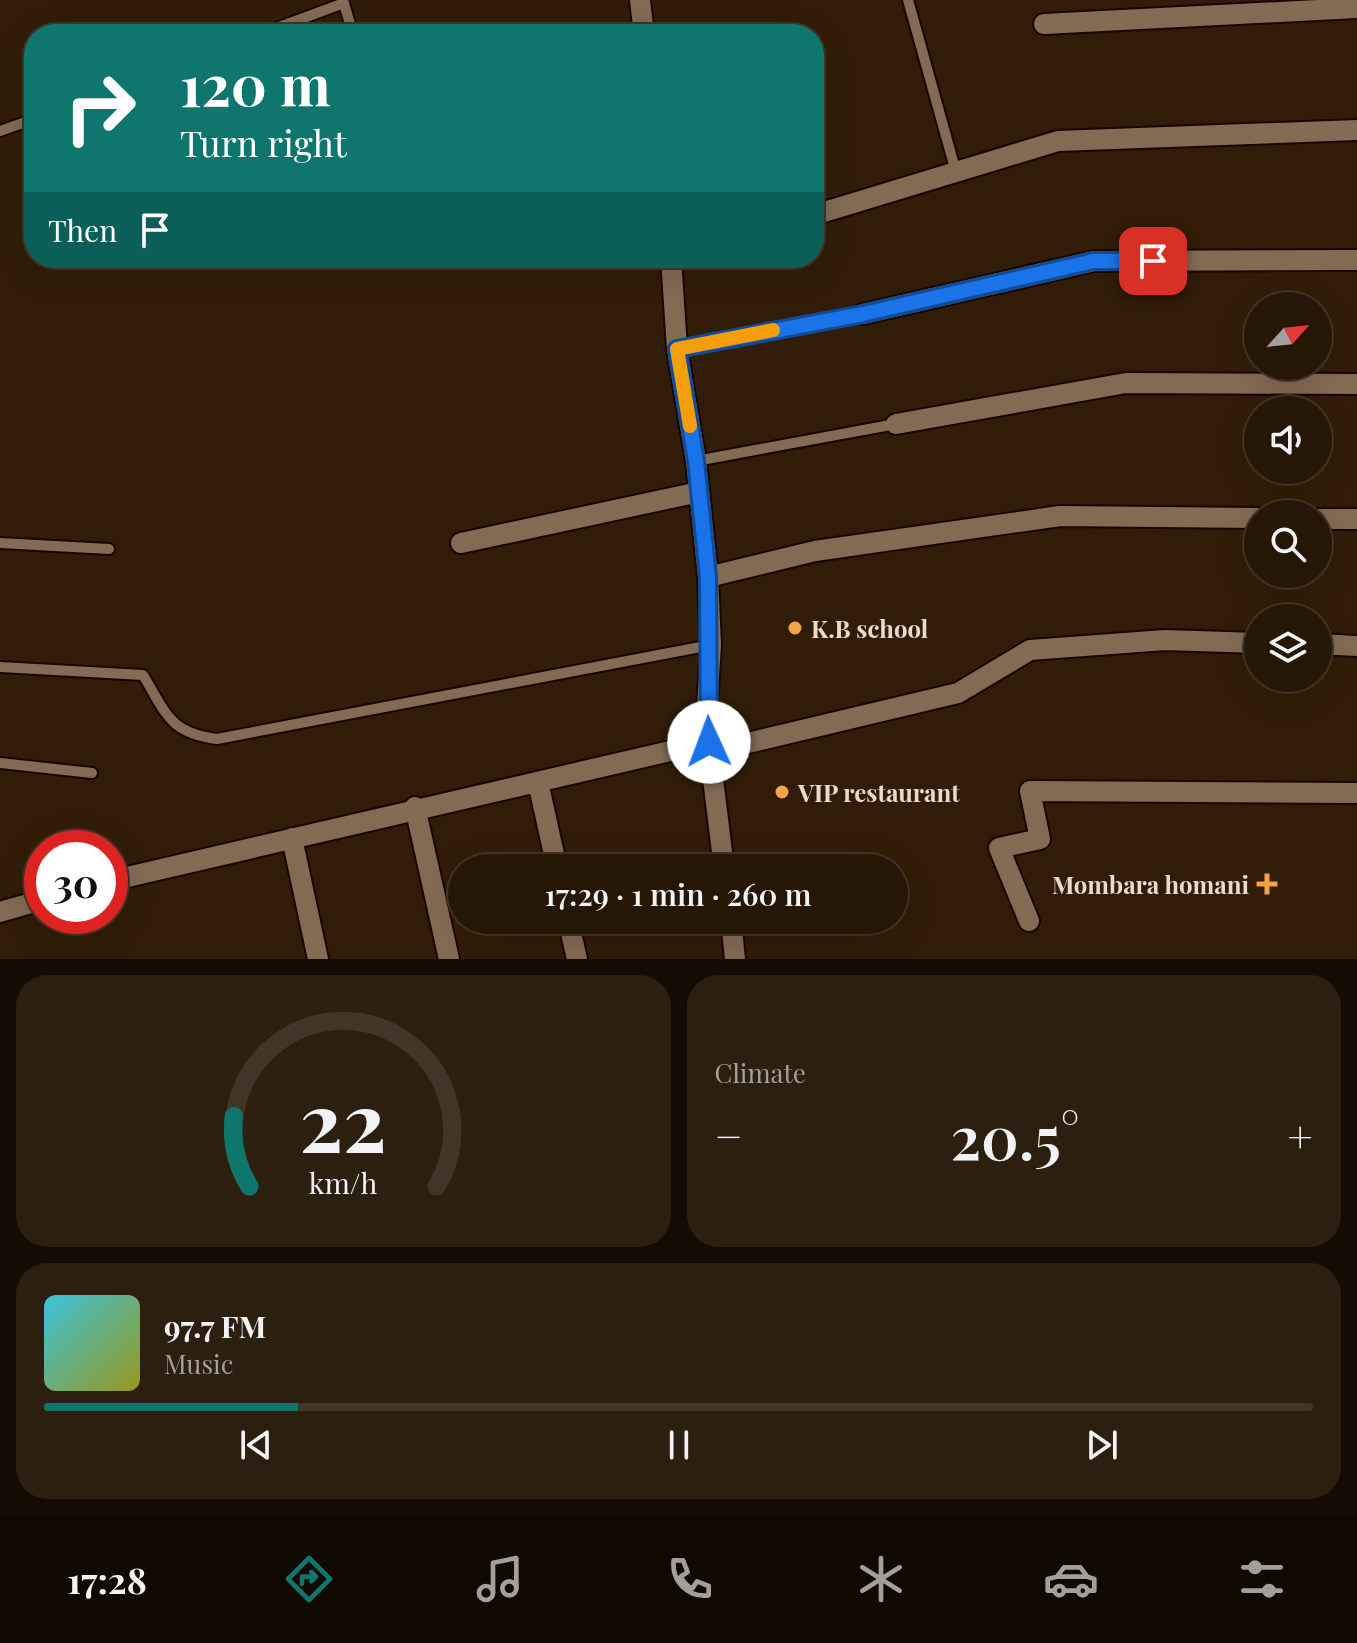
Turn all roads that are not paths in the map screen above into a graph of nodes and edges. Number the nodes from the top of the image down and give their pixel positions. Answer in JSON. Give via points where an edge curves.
{"nodes":[{"id":1,"x":640,"y":0,"type":"edge"},
{"id":2,"x":908,"y":0,"type":"edge"},
{"id":3,"x":344,"y":1,"type":"edge"},
{"id":4,"x":1357,"y":8,"type":"edge"},
{"id":5,"x":285,"y":24,"type":"edge"},
{"id":6,"x":350,"y":24,"type":"edge"},
{"id":7,"x":643,"y":24,"type":"edge"},
{"id":8,"x":1044,"y":24,"type":"dead end"},
{"id":9,"x":24,"y":123,"type":"edge"},
{"id":10,"x":1357,"y":130,"type":"edge"},
{"id":11,"x":0,"y":131,"type":"edge"},
{"id":12,"x":956,"y":172,"type":"junction"},
{"id":13,"x":824,"y":212,"type":"edge"},
{"id":14,"x":1357,"y":260,"type":"edge"},
{"id":15,"x":672,"y":268,"type":"edge"},
{"id":16,"x":855,"y":315,"type":"joint"},
{"id":17,"x":677,"y":349,"type":"junction"},
{"id":18,"x":1357,"y":384,"type":"edge"},
{"id":19,"x":887,"y":424,"type":"joint"},
{"id":20,"x":696,"y":461,"type":"junction"},
{"id":21,"x":699,"y":492,"type":"junction"},
{"id":22,"x":1244,"y":518,"type":"edge"},
{"id":23,"x":1332,"y":519,"type":"edge"},
{"id":24,"x":1357,"y":519,"type":"edge"},
{"id":25,"x":0,"y":543,"type":"edge"},
{"id":26,"x":461,"y":543,"type":"dead end"},
{"id":27,"x":109,"y":549,"type":"dead end"},
{"id":28,"x":708,"y":577,"type":"junction"},
{"id":29,"x":1244,"y":643,"type":"edge"},
{"id":30,"x":711,"y":645,"type":"junction"},
{"id":31,"x":1332,"y":645,"type":"edge"},
{"id":32,"x":1357,"y":646,"type":"edge"},
{"id":33,"x":0,"y":667,"type":"edge"},
{"id":34,"x":709,"y":747,"type":"junction"},
{"id":35,"x":0,"y":763,"type":"edge"},
{"id":36,"x":92,"y":773,"type":"dead end"},
{"id":37,"x":538,"y":782,"type":"junction"},
{"id":38,"x":1357,"y":793,"type":"edge"},
{"id":39,"x":415,"y":807,"type":"junction"},
{"id":40,"x":292,"y":838,"type":"junction"},
{"id":41,"x":554,"y":854,"type":"edge"},
{"id":42,"x":722,"y":854,"type":"edge"},
{"id":43,"x":128,"y":877,"type":"edge"},
{"id":44,"x":24,"y":905,"type":"edge"},
{"id":45,"x":0,"y":912,"type":"edge"},
{"id":46,"x":1029,"y":921,"type":"dead end"},
{"id":47,"x":571,"y":934,"type":"edge"},
{"id":48,"x":732,"y":934,"type":"edge"},
{"id":49,"x":318,"y":959,"type":"edge"},
{"id":50,"x":449,"y":959,"type":"edge"},
{"id":51,"x":577,"y":959,"type":"edge"},
{"id":52,"x":735,"y":959,"type":"edge"}],
"edges":[{"from":1,"to":7,"type":"street"},
{"from":2,"to":12,"type":"lane"},
{"from":3,"to":5,"type":"lane"},
{"from":3,"to":6,"type":"lane"},
{"from":4,"to":8,"type":"street"},
{"from":9,"to":11,"type":"lane"},
{"from":10,"to":12,"type":"street","via":[[1058,141]]},
{"from":12,"to":13,"type":"street"},
{"from":14,"to":16,"type":"street","via":[[1094,261]]},
{"from":15,"to":17,"type":"street"},
{"from":16,"to":17,"type":"lane"},
{"from":17,"to":20,"type":"street"},
{"from":18,"to":19,"type":"street","via":[[1126,383]]},
{"from":19,"to":20,"type":"lane"},
{"from":20,"to":21,"type":"street"},
{"from":21,"to":26,"type":"street"},
{"from":21,"to":28,"type":"street"},
{"from":22,"to":28,"type":"street","via":[[1060,516],[815,551]]},
{"from":23,"to":24,"type":"street"},
{"from":25,"to":27,"type":"lane"},
{"from":28,"to":30,"type":"street"},
{"from":29,"to":34,"type":"street","via":[[1165,640],[1030,650],[958,693]]},
{"from":30,"to":33,"type":"lane","via":[[217,739],[190,736],[169,719],[143,675]]},
{"from":30,"to":34,"type":"street"},
{"from":31,"to":32,"type":"street"},
{"from":34,"to":37,"type":"street"},
{"from":34,"to":42,"type":"street"},
{"from":35,"to":36,"type":"lane"},
{"from":37,"to":39,"type":"street"},
{"from":37,"to":41,"type":"street"},
{"from":38,"to":46,"type":"street","via":[[1030,791],[1040,839],[999,848]]},
{"from":39,"to":40,"type":"street"},
{"from":39,"to":50,"type":"street"},
{"from":40,"to":43,"type":"street"},
{"from":40,"to":49,"type":"street"},
{"from":44,"to":45,"type":"street"},
{"from":47,"to":51,"type":"street"},
{"from":48,"to":52,"type":"street"}]}
